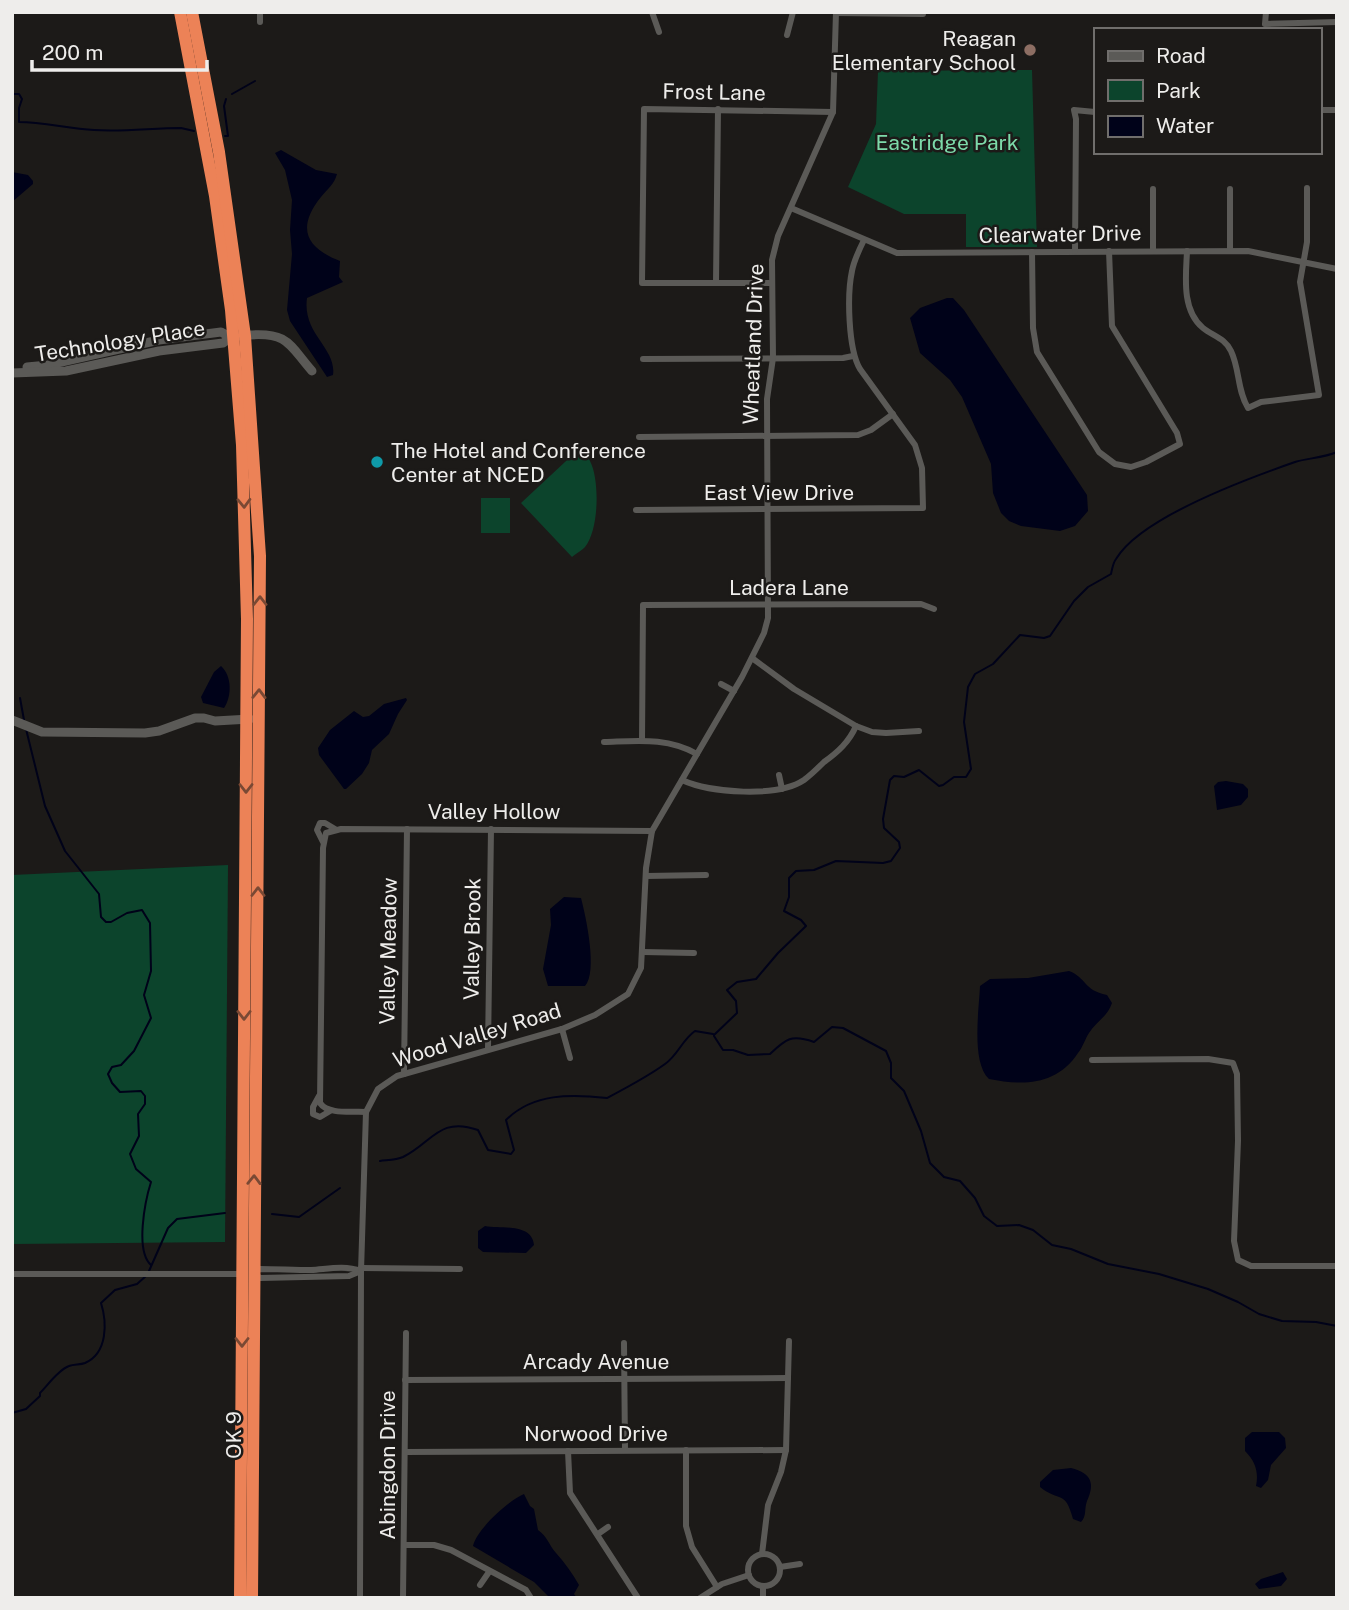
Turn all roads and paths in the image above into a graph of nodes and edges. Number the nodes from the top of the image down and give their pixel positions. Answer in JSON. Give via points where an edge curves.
{"nodes":[{"id":1,"x":180,"y":12,"type":"edge"},
{"id":2,"x":192,"y":12,"type":"edge"},
{"id":3,"x":260,"y":12,"type":"edge"},
{"id":4,"x":652,"y":12,"type":"edge"},
{"id":5,"x":793,"y":12,"type":"edge"},
{"id":6,"x":923,"y":12,"type":"edge"},
{"id":7,"x":1266,"y":12,"type":"edge"},
{"id":8,"x":836,"y":13,"type":"edge"},
{"id":9,"x":260,"y":22,"type":"dead end"},
{"id":10,"x":1337,"y":22,"type":"edge"},
{"id":11,"x":659,"y":32,"type":"dead end"},
{"id":12,"x":787,"y":35,"type":"dead end"},
{"id":13,"x":718,"y":109,"type":"junction"},
{"id":14,"x":833,"y":112,"type":"junction"},
{"id":15,"x":1094,"y":112,"type":"edge"},
{"id":16,"x":1307,"y":188,"type":"dead end"},
{"id":17,"x":1153,"y":189,"type":"dead end"},
{"id":18,"x":1230,"y":189,"type":"dead end"},
{"id":19,"x":792,"y":208,"type":"junction"},
{"id":20,"x":864,"y":240,"type":"junction"},
{"id":21,"x":1076,"y":251,"type":"junction"},
{"id":22,"x":1109,"y":251,"type":"junction"},
{"id":23,"x":1153,"y":251,"type":"junction"},
{"id":24,"x":1186,"y":251,"type":"junction"},
{"id":25,"x":1230,"y":251,"type":"junction"},
{"id":26,"x":1032,"y":252,"type":"junction"},
{"id":27,"x":1303,"y":262,"type":"junction"},
{"id":28,"x":1337,"y":269,"type":"edge"},
{"id":29,"x":716,"y":283,"type":"junction"},
{"id":30,"x":772,"y":283,"type":"junction"},
{"id":31,"x":236,"y":336,"type":"junction"},
{"id":32,"x":853,"y":356,"type":"junction"},
{"id":33,"x":773,"y":358,"type":"junction"},
{"id":34,"x":643,"y":359,"type":"dead end"},
{"id":35,"x":12,"y":370,"type":"edge"},
{"id":36,"x":312,"y":371,"type":"dead end"},
{"id":37,"x":893,"y":414,"type":"junction"},
{"id":38,"x":768,"y":436,"type":"junction"},
{"id":39,"x":639,"y":437,"type":"dead end"},
{"id":40,"x":636,"y":510,"type":"dead end"},
{"id":41,"x":768,"y":510,"type":"junction"},
{"id":42,"x":768,"y":605,"type":"junction"},
{"id":43,"x":934,"y":609,"type":"dead end"},
{"id":44,"x":752,"y":658,"type":"junction"},
{"id":45,"x":721,"y":684,"type":"dead end"},
{"id":46,"x":734,"y":691,"type":"junction"},
{"id":47,"x":253,"y":719,"type":"junction"},
{"id":48,"x":15,"y":722,"type":"edge"},
{"id":49,"x":856,"y":726,"type":"junction"},
{"id":50,"x":919,"y":731,"type":"dead end"},
{"id":51,"x":604,"y":741,"type":"dead end"},
{"id":52,"x":642,"y":741,"type":"junction"},
{"id":53,"x":697,"y":754,"type":"junction"},
{"id":54,"x":779,"y":775,"type":"dead end"},
{"id":55,"x":682,"y":780,"type":"junction"},
{"id":56,"x":782,"y":789,"type":"junction"},
{"id":57,"x":407,"y":829,"type":"junction"},
{"id":58,"x":491,"y":829,"type":"junction"},
{"id":59,"x":335,"y":830,"type":"junction"},
{"id":60,"x":652,"y":831,"type":"junction"},
{"id":61,"x":323,"y":842,"type":"junction"},
{"id":62,"x":706,"y":875,"type":"dead end"},
{"id":63,"x":646,"y":876,"type":"junction"},
{"id":64,"x":643,"y":952,"type":"junction"},
{"id":65,"x":694,"y":953,"type":"dead end"},
{"id":66,"x":562,"y":1029,"type":"junction"},
{"id":67,"x":488,"y":1049,"type":"junction"},
{"id":68,"x":570,"y":1058,"type":"dead end"},
{"id":69,"x":1092,"y":1060,"type":"dead end"},
{"id":70,"x":404,"y":1074,"type":"junction"},
{"id":71,"x":319,"y":1096,"type":"junction"},
{"id":72,"x":331,"y":1110,"type":"junction"},
{"id":73,"x":366,"y":1112,"type":"junction"},
{"id":74,"x":1337,"y":1265,"type":"edge"},
{"id":75,"x":460,"y":1269,"type":"dead end"},
{"id":76,"x":361,"y":1270,"type":"junction"},
{"id":77,"x":248,"y":1273,"type":"junction"},
{"id":78,"x":12,"y":1274,"type":"edge"},
{"id":79,"x":406,"y":1333,"type":"dead end"},
{"id":80,"x":789,"y":1341,"type":"dead end"},
{"id":81,"x":624,"y":1343,"type":"dead end"},
{"id":82,"x":625,"y":1378,"type":"junction"},
{"id":83,"x":788,"y":1378,"type":"junction"},
{"id":84,"x":405,"y":1380,"type":"junction"},
{"id":85,"x":625,"y":1450,"type":"junction"},
{"id":86,"x":686,"y":1450,"type":"junction"},
{"id":87,"x":786,"y":1450,"type":"junction"},
{"id":88,"x":568,"y":1451,"type":"junction"},
{"id":89,"x":405,"y":1452,"type":"junction"},
{"id":90,"x":608,"y":1527,"type":"dead end"},
{"id":91,"x":598,"y":1534,"type":"junction"},
{"id":92,"x":404,"y":1545,"type":"junction"},
{"id":93,"x":762,"y":1554,"type":"junction"},
{"id":94,"x":800,"y":1564,"type":"dead end"},
{"id":95,"x":779,"y":1567,"type":"junction"},
{"id":96,"x":489,"y":1572,"type":"junction"},
{"id":97,"x":749,"y":1575,"type":"junction"},
{"id":98,"x":480,"y":1585,"type":"dead end"},
{"id":99,"x":763,"y":1586,"type":"junction"},
{"id":100,"x":718,"y":1587,"type":"junction"},
{"id":101,"x":240,"y":1598,"type":"edge"},
{"id":102,"x":251,"y":1598,"type":"edge"},
{"id":103,"x":360,"y":1598,"type":"edge"},
{"id":104,"x":404,"y":1598,"type":"edge"},
{"id":105,"x":531,"y":1598,"type":"edge"},
{"id":106,"x":638,"y":1598,"type":"edge"},
{"id":107,"x":700,"y":1598,"type":"edge"},
{"id":108,"x":763,"y":1598,"type":"edge"}],
"edges":[{"from":1,"to":31,"type":"highway","number":"OK 9"},
{"from":2,"to":31,"type":"highway","number":"OK 9","via":[[219,152]]},
{"from":3,"to":9,"type":"street"},
{"from":4,"to":11,"type":"street"},
{"from":5,"to":12,"type":"street"},
{"from":6,"to":8,"type":"street"},
{"from":7,"to":10,"type":"street","via":[[1265,24]]},
{"from":8,"to":14,"type":"street","name":"Wheatland Drive"},
{"from":13,"to":14,"type":"street","name":"Frost Lane"},
{"from":13,"to":29,"type":"street"},
{"from":13,"to":29,"type":"street","name":"Frost Lane","via":[[644,108],[642,283]]},
{"from":14,"to":19,"type":"street","name":"Wheatland Drive"},
{"from":15,"to":21,"type":"street","via":[[1074,110]]},
{"from":16,"to":27,"type":"street","via":[[1308,236]]},
{"from":17,"to":23,"type":"street"},
{"from":18,"to":25,"type":"street"},
{"from":19,"to":20,"type":"street","name":"Clearwater Drive"},
{"from":19,"to":30,"type":"street","name":"Wheatland Drive","via":[[774,247]]},
{"from":20,"to":26,"type":"street","name":"Clearwater Drive","via":[[904,254]]},
{"from":20,"to":32,"type":"street","via":[[851,272]]},
{"from":21,"to":22,"type":"street","name":"Clearwater Drive"},
{"from":21,"to":26,"type":"street","name":"Clearwater Drive"},
{"from":22,"to":23,"type":"street","name":"Clearwater Drive"},
{"from":22,"to":26,"type":"street","via":[[1112,326],[1180,444],[1131,467],[1111,462],[1099,452],[1037,352],[1032,328]]},
{"from":23,"to":24,"type":"street","name":"Clearwater Drive"},
{"from":24,"to":25,"type":"street","name":"Clearwater Drive"},
{"from":24,"to":27,"type":"street","via":[[1189,308],[1201,327],[1228,346],[1248,408],[1261,402],[1319,395],[1300,282]]},
{"from":25,"to":27,"type":"street","name":"Clearwater Drive"},
{"from":27,"to":28,"type":"street","name":"Clearwater Drive"},
{"from":29,"to":30,"type":"street"},
{"from":30,"to":33,"type":"street","name":"Wheatland Drive"},
{"from":31,"to":35,"type":"street","name":"Technology Place","via":[[221,332],[159,340]]},
{"from":31,"to":36,"type":"street","name":"Technology Place","via":[[262,334],[284,340]]},
{"from":31,"to":47,"type":"highway","number":"OK 9"},
{"from":32,"to":33,"type":"street"},
{"from":32,"to":37,"type":"street"},
{"from":33,"to":34,"type":"street"},
{"from":33,"to":38,"type":"street","name":"Wheatland Drive"},
{"from":37,"to":38,"type":"street","via":[[858,435]]},
{"from":37,"to":41,"type":"street","name":"East View Drive","via":[[918,452],[923,509]]},
{"from":38,"to":39,"type":"street"},
{"from":38,"to":41,"type":"street","name":"Wheatland Drive"},
{"from":40,"to":41,"type":"street","name":"East View Drive"},
{"from":41,"to":42,"type":"street","name":"Wheatland Drive"},
{"from":42,"to":43,"type":"street","name":"Ladera Lane","via":[[921,604]]},
{"from":42,"to":44,"type":"street","name":"Wood Valley Road","via":[[764,633]]},
{"from":42,"to":52,"type":"street","name":"Ladera Lane","via":[[643,605]]},
{"from":44,"to":46,"type":"street","name":"Wood Valley Road"},
{"from":44,"to":49,"type":"street"},
{"from":45,"to":46,"type":"street"},
{"from":46,"to":53,"type":"street","name":"Wood Valley Road"},
{"from":47,"to":48,"type":"street","via":[[195,718],[145,733],[42,732]]},
{"from":47,"to":77,"type":"highway","number":"OK 9"},
{"from":49,"to":50,"type":"street","via":[[879,732]]},
{"from":49,"to":56,"type":"street","via":[[838,752],[804,780]]},
{"from":51,"to":52,"type":"street"},
{"from":52,"to":53,"type":"street","via":[[674,743]]},
{"from":53,"to":55,"type":"street","name":"Wood Valley Road"},
{"from":54,"to":56,"type":"street"},
{"from":55,"to":56,"type":"street","via":[[727,791]]},
{"from":55,"to":60,"type":"street","name":"Wood Valley Road"},
{"from":57,"to":58,"type":"street","name":"Valley Hollow"},
{"from":57,"to":59,"type":"street","name":"Valley Hollow"},
{"from":57,"to":70,"type":"street","name":"Valley Meadow"},
{"from":58,"to":60,"type":"street","name":"Valley Hollow"},
{"from":58,"to":67,"type":"street","name":"Valley Brook"},
{"from":59,"to":61,"type":"street","via":[[326,833]]},
{"from":59,"to":61,"type":"street","via":[[320,823],[317,830]]},
{"from":60,"to":63,"type":"street","name":"Wood Valley Road"},
{"from":61,"to":71,"type":"street"},
{"from":62,"to":63,"type":"street"},
{"from":63,"to":64,"type":"street","name":"Wood Valley Road"},
{"from":64,"to":65,"type":"street"},
{"from":64,"to":66,"type":"street","name":"Wood Valley Road","via":[[628,995]]},
{"from":66,"to":67,"type":"street","name":"Wood Valley Road"},
{"from":66,"to":68,"type":"street"},
{"from":67,"to":70,"type":"street","name":"Wood Valley Road"},
{"from":69,"to":74,"type":"street","via":[[1233,1063],[1238,1141],[1234,1248],[1241,1262]]},
{"from":70,"to":73,"type":"street","name":"Wood Valley Road","via":[[378,1089]]},
{"from":71,"to":72,"type":"street","via":[[323,1107]]},
{"from":71,"to":72,"type":"street","via":[[313,1114],[320,1117]]},
{"from":72,"to":73,"type":"street"},
{"from":73,"to":76,"type":"street"},
{"from":75,"to":76,"type":"street"},
{"from":76,"to":77,"type":"street","via":[[260,1269]]},
{"from":76,"to":103,"type":"street"},
{"from":77,"to":78,"type":"street"},
{"from":77,"to":101,"type":"highway","name":"OK 9","number":"OK 9","one_way":true},
{"from":77,"to":102,"type":"highway","name":"OK 9","number":"OK 9"},
{"from":79,"to":84,"type":"street","name":"Abingdon Drive"},
{"from":80,"to":83,"type":"street"},
{"from":81,"to":82,"type":"street"},
{"from":82,"to":83,"type":"street","name":"Arcady Avenue"},
{"from":82,"to":84,"type":"street","name":"Arcady Avenue"},
{"from":82,"to":85,"type":"street"},
{"from":83,"to":87,"type":"street"},
{"from":84,"to":89,"type":"street","name":"Abingdon Drive"},
{"from":85,"to":86,"type":"street","name":"Norwood Drive"},
{"from":85,"to":88,"type":"street","name":"Norwood Drive"},
{"from":86,"to":87,"type":"street","name":"Norwood Drive"},
{"from":86,"to":100,"type":"street","via":[[686,1526],[692,1547]]},
{"from":87,"to":93,"type":"street","via":[[768,1505]]},
{"from":88,"to":89,"type":"street","name":"Norwood Drive"},
{"from":88,"to":91,"type":"street","via":[[570,1493]]},
{"from":89,"to":92,"type":"street","name":"Abingdon Drive"},
{"from":90,"to":91,"type":"street"},
{"from":91,"to":106,"type":"street"},
{"from":92,"to":96,"type":"street","via":[[451,1550]]},
{"from":92,"to":104,"type":"street","name":"Abingdon Drive"},
{"from":93,"to":95,"type":"street","via":[[772,1556]]},
{"from":93,"to":97,"type":"street","via":[[750,1562]]},
{"from":94,"to":95,"type":"street"},
{"from":95,"to":99,"type":"street","via":[[773,1583]]},
{"from":96,"to":98,"type":"street"},
{"from":96,"to":105,"type":"street","via":[[526,1590]]},
{"from":97,"to":99,"type":"street"},
{"from":97,"to":100,"type":"street"},
{"from":99,"to":108,"type":"street"},
{"from":100,"to":107,"type":"street"}]}
